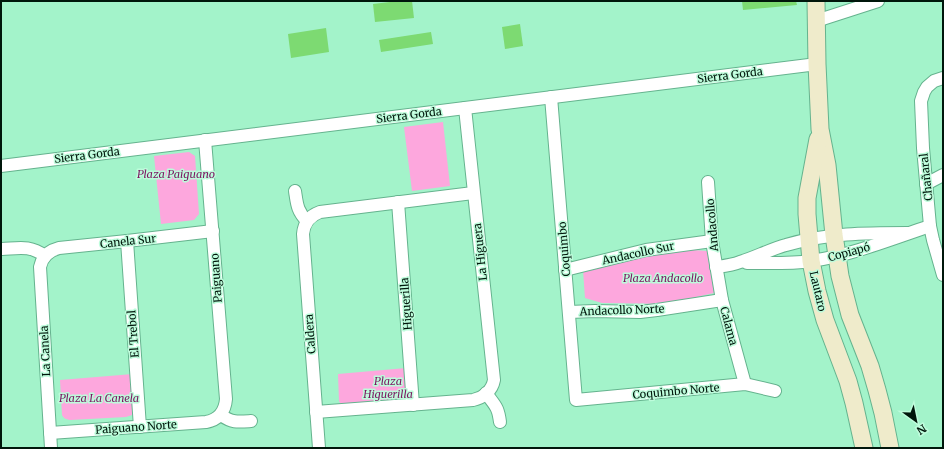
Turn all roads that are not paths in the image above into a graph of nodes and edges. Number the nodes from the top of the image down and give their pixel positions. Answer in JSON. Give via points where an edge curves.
{"nodes":[{"id":1,"x":816,"y":1,"type":"edge"},
{"id":2,"x":878,"y":1,"type":"edge"},
{"id":3,"x":816,"y":21,"type":"junction"},
{"id":4,"x":817,"y":64,"type":"junction"},
{"id":5,"x":939,"y":80,"type":"edge"},
{"id":6,"x":551,"y":97,"type":"junction"},
{"id":7,"x":465,"y":108,"type":"junction"},
{"id":8,"x":820,"y":129,"type":"junction"},
{"id":9,"x":205,"y":140,"type":"junction"},
{"id":10,"x":1,"y":166,"type":"edge"},
{"id":11,"x":943,"y":175,"type":"edge"},
{"id":12,"x":708,"y":182,"type":"dead end"},
{"id":13,"x":926,"y":184,"type":"junction"},
{"id":14,"x":295,"y":191,"type":"dead end"},
{"id":15,"x":473,"y":193,"type":"junction"},
{"id":16,"x":398,"y":202,"type":"junction"},
{"id":17,"x":307,"y":221,"type":"junction"},
{"id":18,"x":930,"y":226,"type":"junction"},
{"id":19,"x":213,"y":231,"type":"junction"},
{"id":20,"x":908,"y":233,"type":"junction"},
{"id":21,"x":834,"y":235,"type":"junction"},
{"id":22,"x":808,"y":240,"type":"junction"},
{"id":23,"x":127,"y":241,"type":"junction"},
{"id":24,"x":712,"y":241,"type":"junction"},
{"id":25,"x":2,"y":249,"type":"dead end"},
{"id":26,"x":45,"y":256,"type":"junction"},
{"id":27,"x":837,"y":256,"type":"junction"},
{"id":28,"x":811,"y":261,"type":"junction"},
{"id":29,"x":739,"y":262,"type":"junction"},
{"id":30,"x":716,"y":267,"type":"junction"},
{"id":31,"x":565,"y":270,"type":"junction"},
{"id":32,"x":943,"y":272,"type":"edge"},
{"id":33,"x":722,"y":300,"type":"junction"},
{"id":34,"x":569,"y":312,"type":"junction"},
{"id":35,"x":745,"y":384,"type":"junction"},
{"id":36,"x":775,"y":391,"type":"dead end"},
{"id":37,"x":486,"y":394,"type":"junction"},
{"id":38,"x":576,"y":400,"type":"joint"},
{"id":39,"x":413,"y":405,"type":"junction"},
{"id":40,"x":316,"y":412,"type":"junction"},
{"id":41,"x":221,"y":415,"type":"junction"},
{"id":42,"x":251,"y":421,"type":"dead end"},
{"id":43,"x":500,"y":422,"type":"dead end"},
{"id":44,"x":140,"y":427,"type":"junction"},
{"id":45,"x":50,"y":433,"type":"junction"},
{"id":46,"x":51,"y":448,"type":"edge"},
{"id":47,"x":319,"y":448,"type":"edge"},
{"id":48,"x":864,"y":448,"type":"edge"},
{"id":49,"x":890,"y":448,"type":"edge"}],
"edges":[{"from":1,"to":3,"type":"street","name":"Lautaro"},
{"from":2,"to":3,"type":"street"},
{"from":3,"to":4,"type":"street","name":"Lautaro"},
{"from":4,"to":6,"type":"street","name":"Sierra Gorda"},
{"from":4,"to":8,"type":"street","name":"Lautaro"},
{"from":5,"to":13,"type":"street","name":"Chañaral","via":[[927,87],[921,101]]},
{"from":6,"to":7,"type":"street","name":"Sierra Gorda"},
{"from":6,"to":31,"type":"street","name":"Coquimbo"},
{"from":7,"to":9,"type":"street","name":"Sierra Gorda"},
{"from":7,"to":15,"type":"street","name":"La Higuera"},
{"from":8,"to":21,"type":"street","name":"Lautaro","via":[[827,165]]},
{"from":8,"to":22,"type":"street","name":"Lautaro","via":[[807,198]]},
{"from":9,"to":10,"type":"street","name":"Sierra Gorda"},
{"from":9,"to":19,"type":"street","name":"Paiguano"},
{"from":11,"to":13,"type":"street"},
{"from":12,"to":24,"type":"street","name":"Andacollo"},
{"from":13,"to":18,"type":"street","name":"Chañaral"},
{"from":14,"to":17,"type":"street","via":[[297,206]]},
{"from":15,"to":16,"type":"street"},
{"from":15,"to":37,"type":"street","name":"La Higuera","via":[[494,380]]},
{"from":16,"to":17,"type":"street","via":[[320,212]]},
{"from":16,"to":39,"type":"street","name":"Higuerilla"},
{"from":17,"to":40,"type":"street","name":"Caldera","via":[[303,234]]},
{"from":18,"to":20,"type":"street","name":"Copiapó"},
{"from":18,"to":32,"type":"street","name":"Chañaral"},
{"from":19,"to":23,"type":"street","name":"Canela Sur"},
{"from":19,"to":41,"type":"street","name":"Paiguano","via":[[226,399]]},
{"from":20,"to":21,"type":"street","name":"Copiapó"},
{"from":20,"to":27,"type":"street","name":"Copiapó"},
{"from":21,"to":22,"type":"street","name":"Copiapó"},
{"from":21,"to":27,"type":"street","name":"Lautaro"},
{"from":22,"to":28,"type":"street","name":"Lautaro"},
{"from":22,"to":29,"type":"street","name":"Copiapó"},
{"from":23,"to":26,"type":"street","name":"Canela Sur","via":[[59,248]]},
{"from":23,"to":44,"type":"street","name":"El Trebol"},
{"from":24,"to":30,"type":"street","name":"Andacollo"},
{"from":24,"to":31,"type":"street","name":"Andacollo Sur","via":[[646,250]]},
{"from":25,"to":26,"type":"street","via":[[28,248]]},
{"from":26,"to":45,"type":"street","name":"La Canela","via":[[40,267]]},
{"from":27,"to":28,"type":"street","name":"Copiapó"},
{"from":27,"to":49,"type":"street","name":"Lautaro","via":[[844,296],[870,366]]},
{"from":28,"to":29,"type":"street","name":"Copiapó"},
{"from":28,"to":48,"type":"street","name":"Lautaro","via":[[825,320],[848,381]]},
{"from":29,"to":30,"type":"street","name":"Copiapó"},
{"from":30,"to":33,"type":"street","name":"Calama"},
{"from":31,"to":34,"type":"street","name":"Coquimbo"},
{"from":33,"to":34,"type":"street","name":"Andacollo Norte","via":[[640,312]]},
{"from":33,"to":35,"type":"street","name":"Calama"},
{"from":34,"to":38,"type":"street","name":"Coquimbo"},
{"from":35,"to":36,"type":"street","name":"Coquimbo Norte"},
{"from":35,"to":38,"type":"street","name":"Coquimbo Norte"},
{"from":37,"to":39,"type":"street","via":[[473,400]]},
{"from":37,"to":43,"type":"street","via":[[497,408]]},
{"from":39,"to":40,"type":"street"},
{"from":40,"to":47,"type":"street","name":"Caldera"},
{"from":41,"to":42,"type":"street","via":[[231,421]]},
{"from":41,"to":44,"type":"street","name":"Paiguano Norte","via":[[206,422]]},
{"from":44,"to":45,"type":"street","name":"Paiguano Norte"},
{"from":45,"to":46,"type":"street","name":"La Canela"}]}
